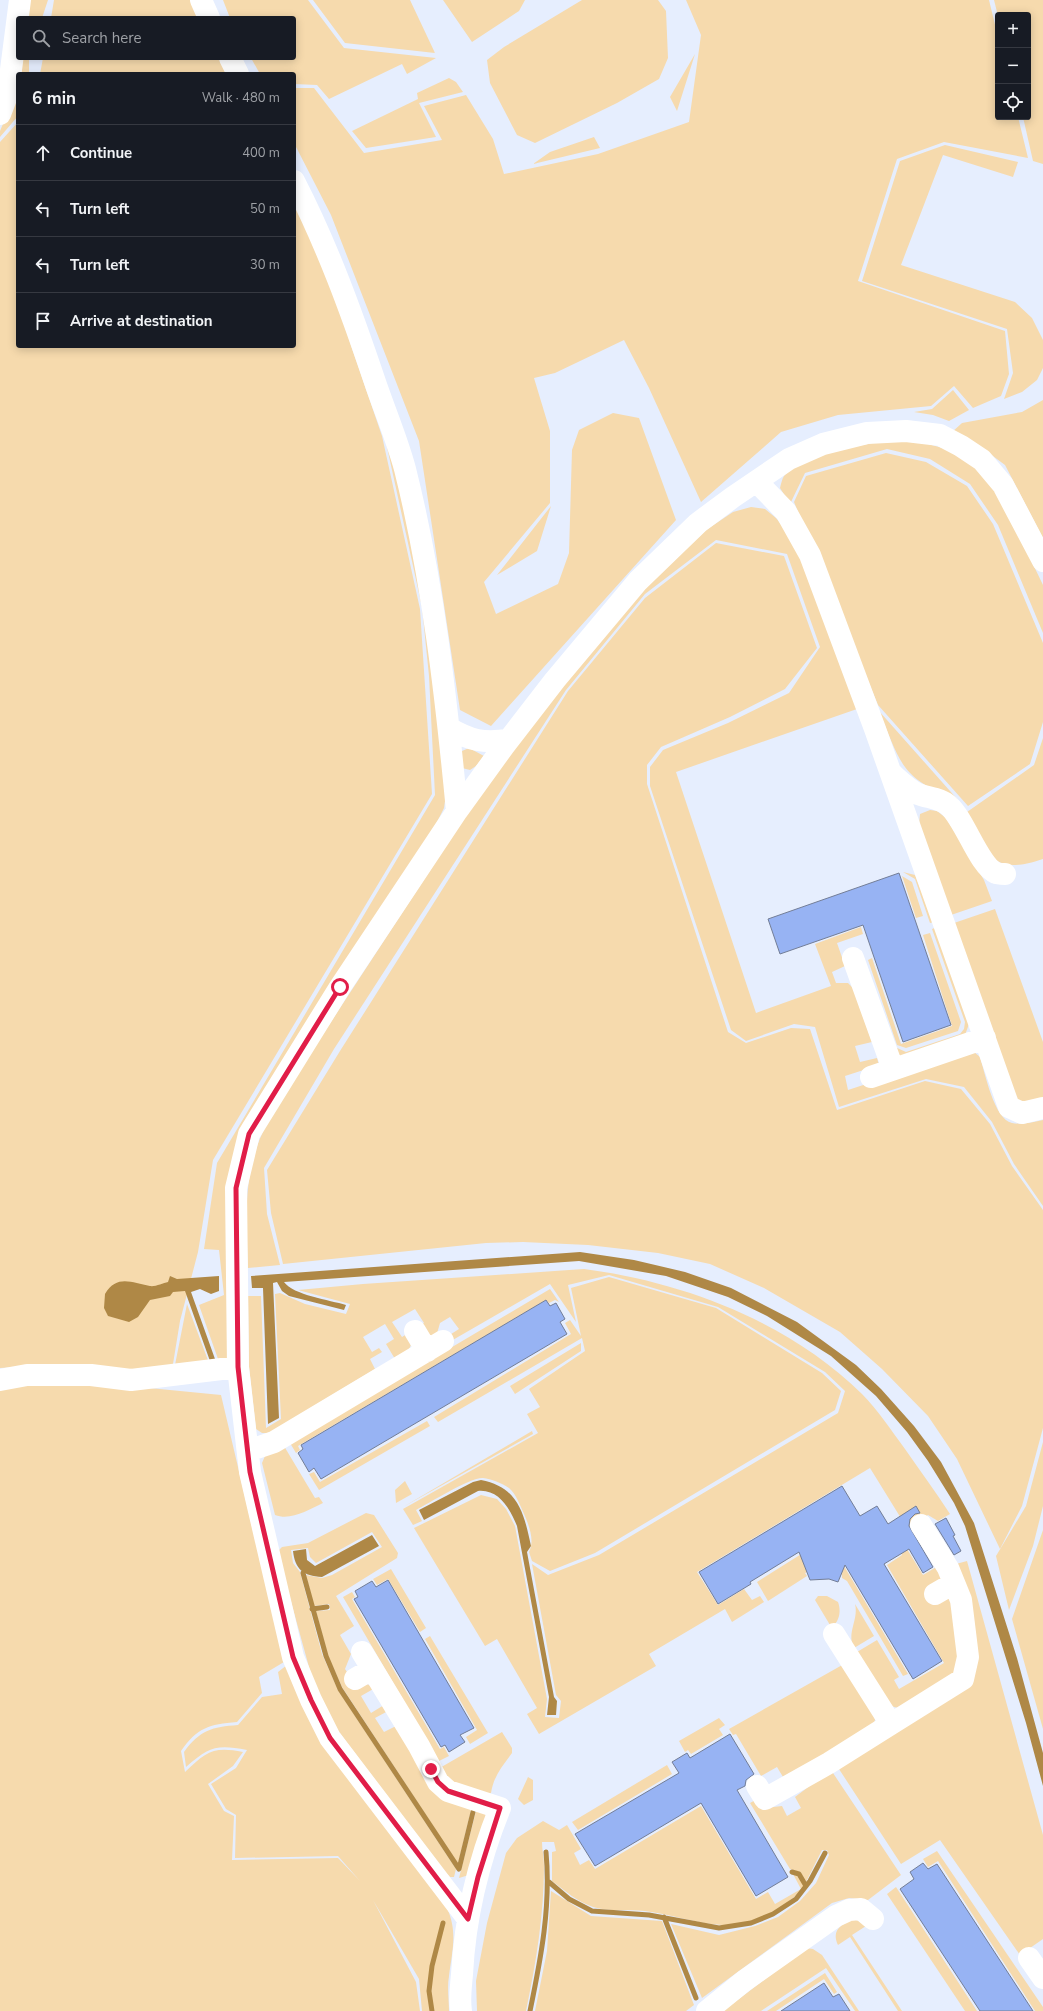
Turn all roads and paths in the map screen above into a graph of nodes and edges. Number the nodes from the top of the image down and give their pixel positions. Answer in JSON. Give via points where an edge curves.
{"nodes":[{"id":1,"x":20,"y":0,"type":"edge"},
{"id":2,"x":201,"y":0,"type":"edge"},
{"id":3,"x":18,"y":16,"type":"edge"},
{"id":4,"x":208,"y":16,"type":"edge"},
{"id":5,"x":16,"y":31,"type":"edge"},
{"id":6,"x":231,"y":60,"type":"edge"},
{"id":7,"x":237,"y":72,"type":"edge"},
{"id":8,"x":0,"y":114,"type":"edge"},
{"id":9,"x":296,"y":185,"type":"edge"},
{"id":10,"x":757,"y":482,"type":"junction"},
{"id":11,"x":1043,"y":561,"type":"edge"},
{"id":12,"x":449,"y":728,"type":"junction"},
{"id":13,"x":508,"y":740,"type":"junction"},
{"id":14,"x":891,"y":772,"type":"junction"},
{"id":15,"x":457,"y":811,"type":"junction"},
{"id":16,"x":1005,"y":874,"type":"dead end"},
{"id":17,"x":853,"y":958,"type":"dead end"},
{"id":18,"x":985,"y":1038,"type":"junction"},
{"id":19,"x":893,"y":1069,"type":"junction"},
{"id":20,"x":871,"y":1077,"type":"dead end"},
{"id":21,"x":1043,"y":1108,"type":"edge"},
{"id":22,"x":415,"y":1331,"type":"dead end"},
{"id":23,"x":238,"y":1367,"type":"junction"},
{"id":24,"x":0,"y":1380,"type":"edge"},
{"id":25,"x":248,"y":1451,"type":"junction"},
{"id":26,"x":920,"y":1525,"type":"dead end"},
{"id":27,"x":954,"y":1583,"type":"junction"},
{"id":28,"x":935,"y":1594,"type":"dead end"},
{"id":29,"x":834,"y":1634,"type":"dead end"},
{"id":30,"x":363,"y":1667,"type":"dead end"},
{"id":31,"x":891,"y":1724,"type":"junction"},
{"id":32,"x":757,"y":1786,"type":"dead end"},
{"id":33,"x":468,"y":1919,"type":"junction"},
{"id":34,"x":873,"y":1919,"type":"dead end"},
{"id":35,"x":1029,"y":1958,"type":"dead end"},
{"id":36,"x":1043,"y":1978,"type":"edge"},
{"id":37,"x":461,"y":2011,"type":"edge"},
{"id":38,"x":707,"y":2011,"type":"edge"}],
"edges":[{"from":1,"to":3,"type":"lane"},
{"from":2,"to":4,"type":"lane"},
{"from":5,"to":8,"type":"lane","via":[[8,93]]},
{"from":6,"to":7,"type":"lane"},
{"from":9,"to":12,"type":"lane","via":[[315,221],[345,295],[405,468],[424,563]]},
{"from":10,"to":11,"type":"lane","via":[[789,459],[824,444],[867,433],[906,431],[940,436],[982,460],[1003,484]]},
{"from":10,"to":13,"type":"lane","via":[[698,523],[638,581]]},
{"from":10,"to":14,"type":"lane","via":[[786,512],[810,555]]},
{"from":12,"to":13,"type":"lane","via":[[466,738],[487,743]]},
{"from":12,"to":15,"type":"lane"},
{"from":13,"to":15,"type":"lane"},
{"from":14,"to":16,"type":"lane","via":[[918,794],[949,805],[988,867],[996,873]]},
{"from":14,"to":18,"type":"lane"},
{"from":15,"to":23,"type":"lane","via":[[340,987],[249,1134],[236,1188]]},
{"from":17,"to":19,"type":"lane"},
{"from":18,"to":19,"type":"lane"},
{"from":18,"to":21,"type":"lane","via":[[1009,1107],[1022,1113]]},
{"from":19,"to":20,"type":"lane"},
{"from":22,"to":25,"type":"lane","via":[[435,1346],[278,1440]]},
{"from":23,"to":24,"type":"lane","via":[[131,1380],[91,1375],[27,1375]]},
{"from":23,"to":25,"type":"lane"},
{"from":25,"to":33,"type":"lane","via":[[250,1472],[293,1657],[311,1700],[330,1738]]},
{"from":26,"to":27,"type":"lane","via":[[948,1568]]},
{"from":27,"to":28,"type":"lane"},
{"from":27,"to":31,"type":"lane","via":[[961,1600],[968,1657],[963,1679]]},
{"from":29,"to":31,"type":"lane"},
{"from":30,"to":33,"type":"lane","via":[[419,1746],[438,1782],[448,1791],[500,1808],[478,1877]]},
{"from":31,"to":32,"type":"lane","via":[[766,1799]]},
{"from":33,"to":37,"type":"lane","via":[[462,1964]]},
{"from":34,"to":38,"type":"lane","via":[[861,1909],[849,1910],[836,1916],[744,1980]]},
{"from":35,"to":36,"type":"lane"}]}
